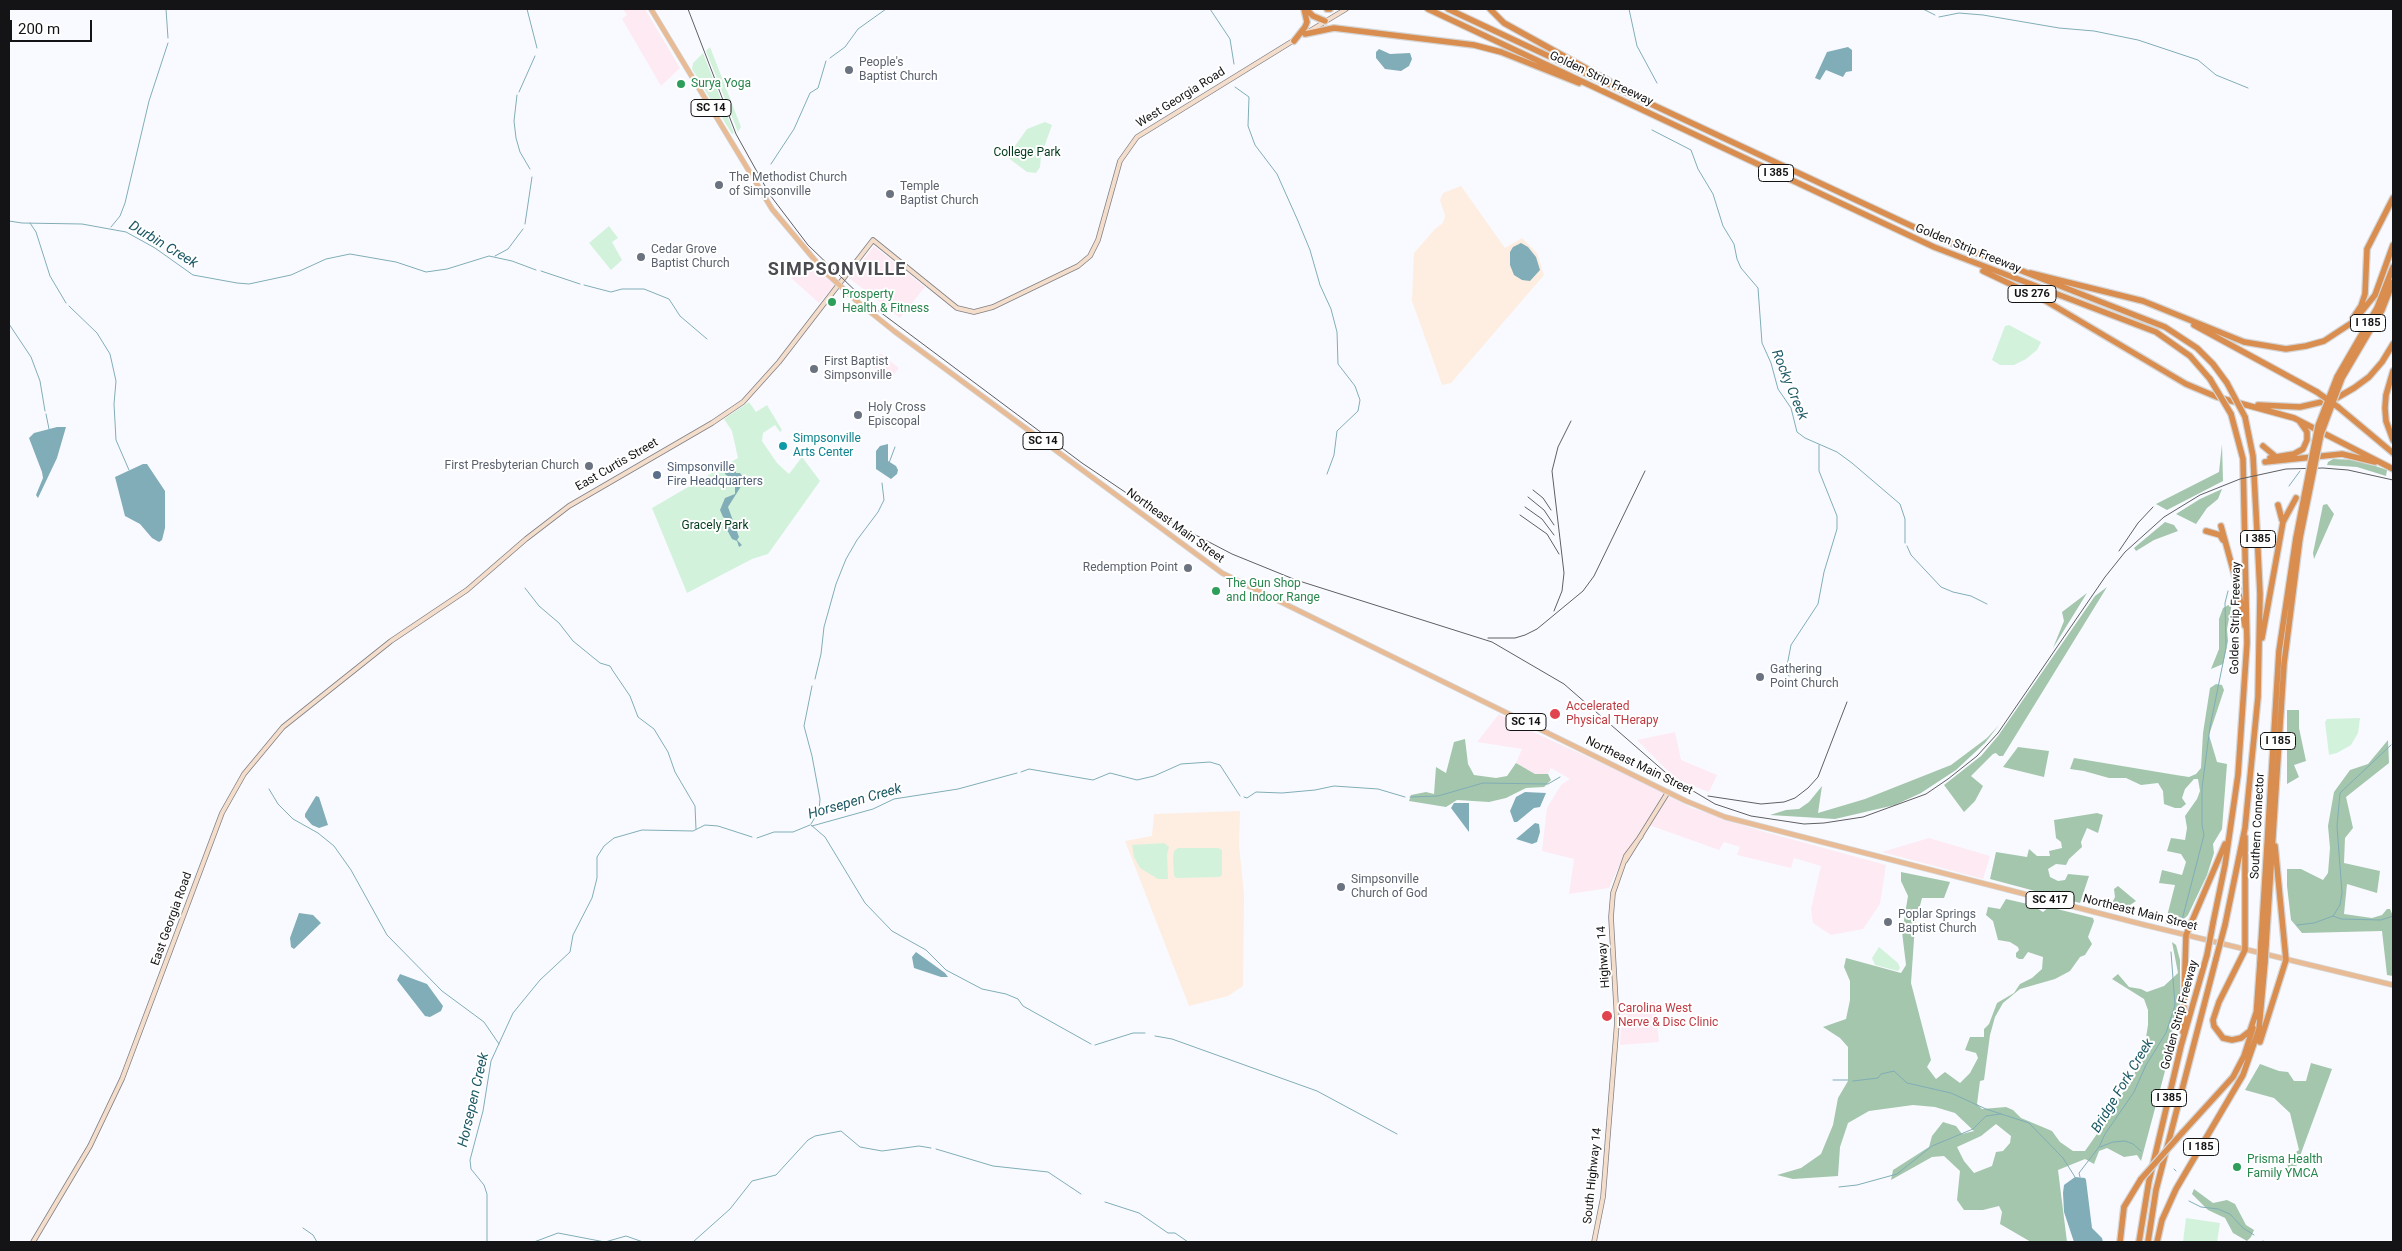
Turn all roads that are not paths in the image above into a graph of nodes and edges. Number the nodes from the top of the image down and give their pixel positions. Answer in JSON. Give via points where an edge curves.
{"nodes":[{"id":1,"x":650,"y":9,"type":"edge"},
{"id":2,"x":1305,"y":9,"type":"edge"},
{"id":3,"x":1346,"y":9,"type":"edge"},
{"id":4,"x":1428,"y":9,"type":"edge"},
{"id":5,"x":1448,"y":9,"type":"edge"},
{"id":6,"x":1490,"y":9,"type":"edge"},
{"id":7,"x":1326,"y":22,"type":"junction"},
{"id":8,"x":1305,"y":34,"type":"junction"},
{"id":9,"x":1294,"y":41,"type":"junction"},
{"id":10,"x":1619,"y":98,"type":"junction"},
{"id":11,"x":1638,"y":99,"type":"junction"},
{"id":12,"x":2393,"y":198,"type":"edge"},
{"id":13,"x":873,"y":240,"type":"joint"},
{"id":14,"x":2393,"y":245,"type":"edge"},
{"id":15,"x":1934,"y":247,"type":"junction"},
{"id":16,"x":2004,"y":265,"type":"junction"},
{"id":17,"x":2393,"y":267,"type":"edge"},
{"id":18,"x":2393,"y":282,"type":"edge"},
{"id":19,"x":839,"y":285,"type":"junction"},
{"id":20,"x":2143,"y":301,"type":"junction"},
{"id":21,"x":2393,"y":344,"type":"edge"},
{"id":22,"x":2294,"y":348,"type":"junction"},
{"id":23,"x":2393,"y":371,"type":"edge"},
{"id":24,"x":2393,"y":375,"type":"edge"},
{"id":25,"x":2340,"y":378,"type":"junction"},
{"id":26,"x":2390,"y":382,"type":"junction"},
{"id":27,"x":2241,"y":403,"type":"junction"},
{"id":28,"x":2294,"y":418,"type":"junction"},
{"id":29,"x":2393,"y":440,"type":"edge"},
{"id":30,"x":2263,"y":446,"type":"dead end"},
{"id":31,"x":2393,"y":453,"type":"edge"},
{"id":32,"x":2277,"y":457,"type":"junction"},
{"id":33,"x":2386,"y":465,"type":"junction"},
{"id":34,"x":2393,"y":469,"type":"edge"},
{"id":35,"x":2296,"y":498,"type":"dead end"},
{"id":36,"x":2278,"y":505,"type":"dead end"},
{"id":37,"x":2283,"y":522,"type":"junction"},
{"id":38,"x":2221,"y":526,"type":"dead end"},
{"id":39,"x":2206,"y":531,"type":"dead end"},
{"id":40,"x":2298,"y":538,"type":"junction"},
{"id":41,"x":2225,"y":542,"type":"junction"},
{"id":42,"x":2247,"y":643,"type":"junction"},
{"id":43,"x":386,"y":645,"type":"joint"},
{"id":44,"x":2259,"y":662,"type":"junction"},
{"id":45,"x":1668,"y":792,"type":"junction"},
{"id":46,"x":2273,"y":827,"type":"junction"},
{"id":47,"x":2245,"y":828,"type":"junction"},
{"id":48,"x":2228,"y":839,"type":"junction"},
{"id":49,"x":2186,"y":935,"type":"junction"},
{"id":50,"x":2263,"y":944,"type":"junction"},
{"id":51,"x":2245,"y":950,"type":"junction"},
{"id":52,"x":2286,"y":960,"type":"junction"},
{"id":53,"x":2262,"y":962,"type":"junction"},
{"id":54,"x":2393,"y":985,"type":"edge"},
{"id":55,"x":2256,"y":1013,"type":"junction"},
{"id":56,"x":2184,"y":1039,"type":"junction"},
{"id":57,"x":2243,"y":1075,"type":"junction"},
{"id":58,"x":1609,"y":1112,"type":"joint"},
{"id":59,"x":33,"y":1242,"type":"edge"},
{"id":60,"x":1594,"y":1242,"type":"edge"},
{"id":61,"x":2120,"y":1242,"type":"edge"},
{"id":62,"x":2139,"y":1242,"type":"edge"},
{"id":63,"x":2148,"y":1242,"type":"edge"},
{"id":64,"x":2157,"y":1242,"type":"edge"}],
"edges":[{"from":1,"to":19,"type":"main road","number":"SC 14","via":[[772,209]]},
{"from":2,"to":7,"type":"highway"},
{"from":2,"to":9,"type":"highway","via":[[1307,22]]},
{"from":3,"to":7,"type":"main road","name":"West Georgia Road"},
{"from":4,"to":10,"type":"highway","name":"Golden Strip Freeway","number":"I 385"},
{"from":5,"to":11,"type":"highway","name":"Golden Strip Freeway","number":"I 385"},
{"from":6,"to":11,"type":"highway","via":[[1504,23]]},
{"from":7,"to":8,"type":"main road","name":"West Georgia Road"},
{"from":8,"to":9,"type":"main road","name":"West Georgia Road"},
{"from":8,"to":10,"type":"highway","via":[[1334,28],[1474,45],[1501,52]]},
{"from":9,"to":13,"type":"main road","name":"West Georgia Road","via":[[1137,137],[1120,161],[1098,240],[1090,256],[1078,266],[984,311],[968,312],[956,308]]},
{"from":10,"to":15,"type":"highway","name":"Golden Strip Freeway","number":"I 385"},
{"from":11,"to":16,"type":"highway","name":"Golden Strip Freeway","number":"I 385","via":[[1932,236]]},
{"from":12,"to":22,"type":"highway","via":[[2367,249],[2365,294],[2356,313],[2329,336]]},
{"from":13,"to":19,"type":"main road","name":"East Curtis Street"},
{"from":14,"to":22,"type":"highway","via":[[2375,295],[2362,314],[2343,331],[2324,341]]},
{"from":15,"to":27,"type":"highway","number":"US 276","via":[[2046,302],[2186,384]]},
{"from":15,"to":42,"type":"highway","name":"Golden Strip Freeway","number":"I 385","bridge":true,"via":[[2156,332],[2190,356],[2210,379],[2231,414],[2243,459]]},
{"from":16,"to":20,"type":"highway","number":"US 276"},
{"from":16,"to":44,"type":"highway","name":"Golden Strip Freeway","number":"I 385","bridge":true,"via":[[2172,331],[2206,356],[2227,383],[2245,417],[2253,456],[2258,532]]},
{"from":17,"to":25,"type":"highway","name":"Southern Connector","number":"I 185","via":[[2377,308]]},
{"from":18,"to":25,"type":"highway","name":"Southern Connector","number":"I 185","via":[[2382,310]]},
{"from":19,"to":43,"type":"main road","name":"East Curtis Street","via":[[777,364],[738,406],[569,506],[467,590]]},
{"from":19,"to":45,"type":"main road","name":"Northeast Main Street","number":"SC 14","via":[[953,376],[1222,573]]},
{"from":20,"to":22,"type":"highway","via":[[2244,342],[2264,347]]},
{"from":20,"to":31,"type":"highway","number":"US 276","bridge":true,"via":[[2317,392]]},
{"from":21,"to":27,"type":"highway","via":[[2364,381],[2328,402],[2300,407]]},
{"from":23,"to":26,"type":"highway"},
{"from":24,"to":26,"type":"highway"},
{"from":25,"to":40,"type":"highway","name":"Southern Connector","number":"I 185","bridge":true,"via":[[2321,434]]},
{"from":26,"to":29,"type":"highway","via":[[2385,408]]},
{"from":27,"to":28,"type":"highway","number":"US 276"},
{"from":28,"to":32,"type":"highway","via":[[2303,424],[2307,432],[2306,446],[2300,452]]},
{"from":28,"to":33,"type":"highway","number":"US 276"},
{"from":30,"to":32,"type":"highway"},
{"from":32,"to":33,"type":"highway","via":[[2264,461],[2342,454]]},
{"from":33,"to":34,"type":"highway","number":"US 276"},
{"from":35,"to":37,"type":"highway"},
{"from":36,"to":37,"type":"highway"},
{"from":37,"to":44,"type":"highway"},
{"from":38,"to":41,"type":"highway"},
{"from":39,"to":41,"type":"highway","via":[[2220,536]]},
{"from":40,"to":46,"type":"highway","name":"Southern Connector","number":"I 185","via":[[2284,664]]},
{"from":40,"to":50,"type":"highway","name":"Southern Connector","number":"I 185","via":[[2288,578],[2278,666]]},
{"from":41,"to":42,"type":"highway","via":[[2238,588]]},
{"from":42,"to":48,"type":"highway","name":"Golden Strip Freeway","number":"I 385","via":[[2240,757]]},
{"from":43,"to":59,"type":"main road","name":"East Georgia Road","via":[[283,727],[260,751],[235,788],[217,823],[122,1079],[86,1153]]},
{"from":44,"to":47,"type":"highway","name":"Golden Strip Freeway","number":"I 385","via":[[2256,731]]},
{"from":45,"to":49,"type":"main road","name":"Northeast Main Street","number":"SC 417","via":[[1753,826]]},
{"from":45,"to":58,"type":"main road","name":"Highway 14","via":[[1626,856],[1613,893],[1611,908],[1618,1003]]},
{"from":46,"to":50,"type":"highway","name":"Southern Connector","number":"I 185"},
{"from":46,"to":52,"type":"highway"},
{"from":47,"to":51,"type":"highway"},
{"from":47,"to":63,"type":"highway","name":"Golden Strip Freeway","number":"I 385","bridge":true,"via":[[2226,925],[2156,1190]]},
{"from":48,"to":49,"type":"highway"},
{"from":48,"to":56,"type":"highway","name":"Golden Strip Freeway","number":"I 385","bridge":true,"via":[[2207,955]]},
{"from":49,"to":51,"type":"main road","name":"Northeast Main Street","number":"SC 417"},
{"from":49,"to":56,"type":"highway"},
{"from":50,"to":53,"type":"highway","name":"Southern Connector","number":"I 185","bridge":true},
{"from":51,"to":52,"type":"main road","name":"Northeast Main Street","number":"SC 417"},
{"from":51,"to":55,"type":"highway","via":[[2219,1002],[2214,1026],[2223,1038],[2237,1040],[2250,1031]]},
{"from":52,"to":54,"type":"main road","name":"Northeast Main Street","number":"SC 417"},
{"from":52,"to":57,"type":"highway","via":[[2266,1026]]},
{"from":53,"to":55,"type":"highway","name":"Southern Connector","number":"I 185"},
{"from":53,"to":57,"type":"highway","name":"Southern Connector","number":"I 185","via":[[2259,1028]]},
{"from":55,"to":61,"type":"highway","name":"Southern Connector","number":"I 185","bridge":true,"via":[[2249,1045],[2236,1072],[2132,1192],[2124,1207]]},
{"from":56,"to":62,"type":"highway","name":"Golden Strip Freeway","number":"I 385","via":[[2145,1195]]},
{"from":57,"to":64,"type":"highway","name":"Southern Connector","number":"I 185","via":[[2176,1189],[2162,1220]]},
{"from":58,"to":60,"type":"main road","name":"South Highway 14","via":[[1602,1209]]}]}
